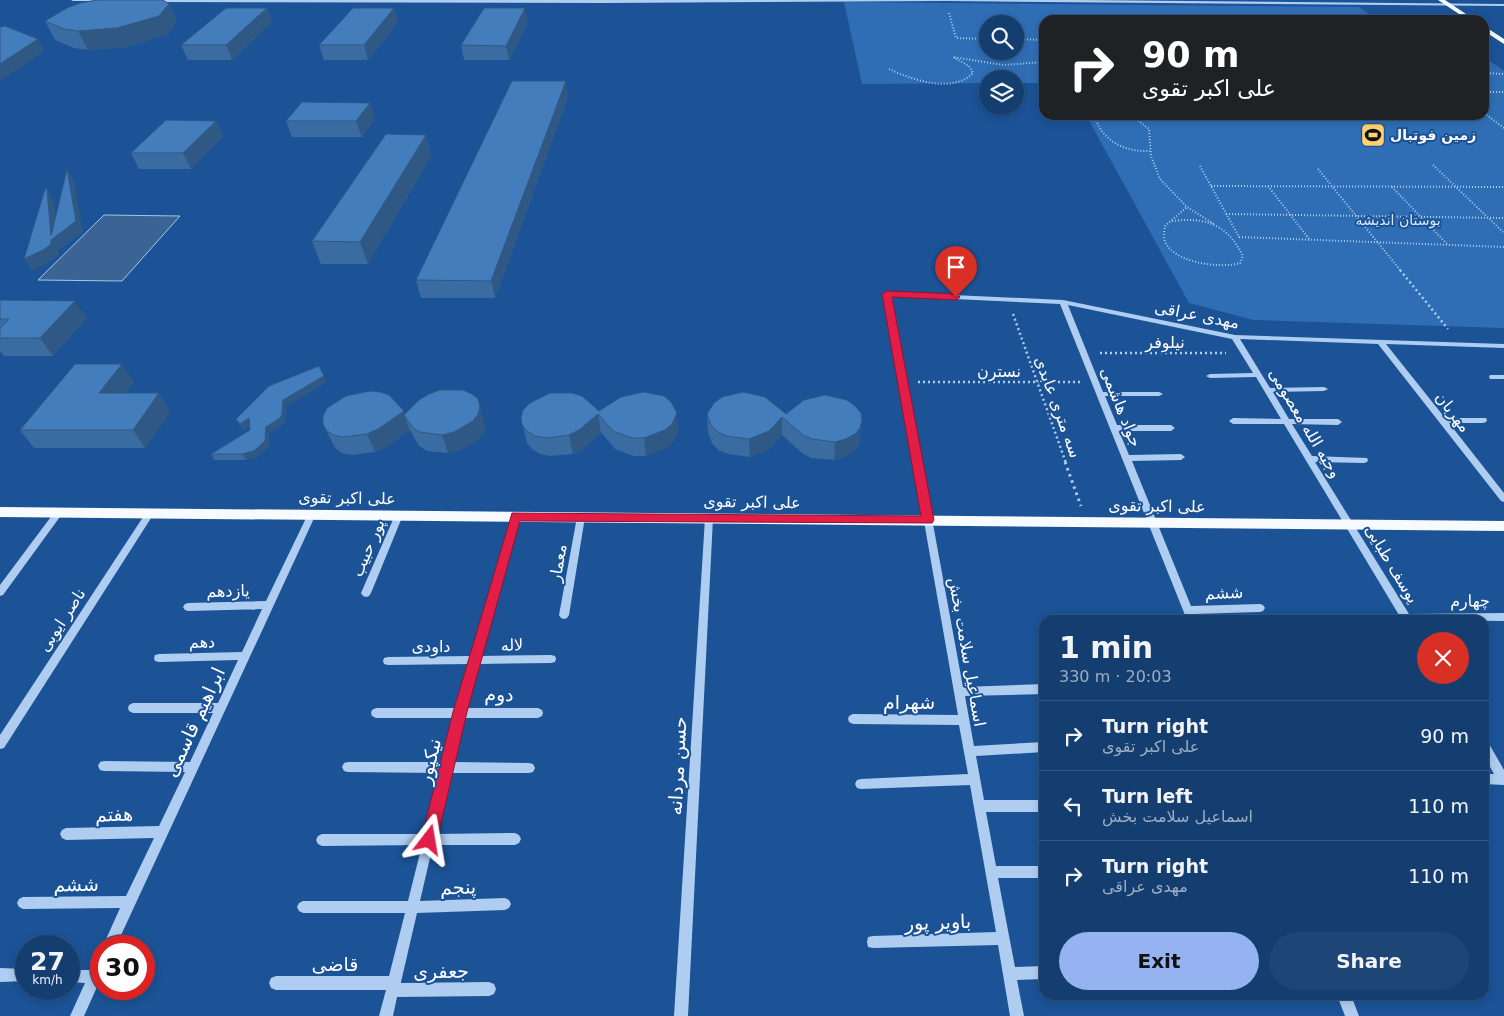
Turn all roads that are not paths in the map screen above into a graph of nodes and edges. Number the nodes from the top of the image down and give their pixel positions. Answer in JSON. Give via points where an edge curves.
{"nodes":[{"id":1,"x":73,"y":0,"type":"edge"},
{"id":2,"x":115,"y":0,"type":"edge"},
{"id":3,"x":144,"y":0,"type":"edge"},
{"id":4,"x":946,"y":0,"type":"edge"},
{"id":5,"x":1441,"y":0,"type":"edge"},
{"id":6,"x":1448,"y":4,"type":"junction"},
{"id":7,"x":1504,"y":4,"type":"edge"},
{"id":8,"x":1464,"y":15,"type":"edge"},
{"id":9,"x":1489,"y":32,"type":"edge"},
{"id":10,"x":1504,"y":42,"type":"edge"},
{"id":11,"x":887,"y":294,"type":"joint"},
{"id":12,"x":1063,"y":302,"type":"junction"},
{"id":13,"x":1236,"y":337,"type":"junction"},
{"id":14,"x":1380,"y":342,"type":"junction"},
{"id":15,"x":1504,"y":346,"type":"edge"},
{"id":16,"x":1258,"y":375,"type":"junction"},
{"id":17,"x":1210,"y":376,"type":"dead end"},
{"id":18,"x":1504,"y":376,"type":"edge"},
{"id":19,"x":1493,"y":377,"type":"dead end"},
{"id":20,"x":1324,"y":389,"type":"dead end"},
{"id":21,"x":1268,"y":390,"type":"junction"},
{"id":22,"x":1101,"y":394,"type":"junction"},
{"id":23,"x":1159,"y":394,"type":"dead end"},
{"id":24,"x":1483,"y":420,"type":"dead end"},
{"id":25,"x":1232,"y":421,"type":"dead end"},
{"id":26,"x":1286,"y":421,"type":"junction"},
{"id":27,"x":1442,"y":421,"type":"junction"},
{"id":28,"x":1338,"y":422,"type":"dead end"},
{"id":29,"x":1114,"y":428,"type":"junction"},
{"id":30,"x":1171,"y":428,"type":"dead end"},
{"id":31,"x":1181,"y":457,"type":"dead end"},
{"id":32,"x":1126,"y":458,"type":"junction"},
{"id":33,"x":1309,"y":459,"type":"junction"},
{"id":34,"x":1364,"y":460,"type":"dead end"},
{"id":35,"x":1504,"y":499,"type":"edge"},
{"id":36,"x":0,"y":512,"type":"edge"},
{"id":37,"x":59,"y":512,"type":"junction"},
{"id":38,"x":150,"y":513,"type":"junction"},
{"id":39,"x":312,"y":514,"type":"junction"},
{"id":40,"x":399,"y":515,"type":"junction"},
{"id":41,"x":516,"y":516,"type":"junction"},
{"id":42,"x":581,"y":517,"type":"junction"},
{"id":43,"x":709,"y":518,"type":"junction"},
{"id":44,"x":928,"y":520,"type":"junction"},
{"id":45,"x":1152,"y":522,"type":"junction"},
{"id":46,"x":1349,"y":524,"type":"junction"},
{"id":47,"x":1504,"y":526,"type":"edge"},
{"id":48,"x":0,"y":592,"type":"edge"},
{"id":49,"x":366,"y":593,"type":"dead end"},
{"id":50,"x":269,"y":605,"type":"junction"},
{"id":51,"x":188,"y":607,"type":"dead end"},
{"id":52,"x":1260,"y":608,"type":"dead end"},
{"id":53,"x":1188,"y":610,"type":"junction"},
{"id":54,"x":564,"y":615,"type":"dead end"},
{"id":55,"x":1190,"y":615,"type":"edge"},
{"id":56,"x":1404,"y":615,"type":"edge"},
{"id":57,"x":1489,"y":617,"type":"edge"},
{"id":58,"x":1504,"y":617,"type":"edge"},
{"id":59,"x":246,"y":656,"type":"junction"},
{"id":60,"x":159,"y":658,"type":"dead end"},
{"id":61,"x":551,"y":658,"type":"dead end"},
{"id":62,"x":388,"y":661,"type":"dead end"},
{"id":63,"x":474,"y":661,"type":"junction"},
{"id":64,"x":1039,"y":689,"type":"edge"},
{"id":65,"x":958,"y":692,"type":"junction"},
{"id":66,"x":132,"y":708,"type":"dead end"},
{"id":67,"x":221,"y":708,"type":"junction"},
{"id":68,"x":460,"y":712,"type":"junction"},
{"id":69,"x":376,"y":713,"type":"dead end"},
{"id":70,"x":538,"y":713,"type":"dead end"},
{"id":71,"x":853,"y":719,"type":"dead end"},
{"id":72,"x":964,"y":720,"type":"junction"},
{"id":73,"x":0,"y":744,"type":"edge"},
{"id":74,"x":1039,"y":747,"type":"edge"},
{"id":75,"x":970,"y":751,"type":"junction"},
{"id":76,"x":1489,"y":754,"type":"edge"},
{"id":77,"x":104,"y":766,"type":"dead end"},
{"id":78,"x":193,"y":767,"type":"junction"},
{"id":79,"x":348,"y":767,"type":"dead end"},
{"id":80,"x":447,"y":768,"type":"junction"},
{"id":81,"x":529,"y":768,"type":"dead end"},
{"id":82,"x":975,"y":779,"type":"junction"},
{"id":83,"x":1489,"y":779,"type":"edge"},
{"id":84,"x":1504,"y":780,"type":"edge"},
{"id":85,"x":861,"y":784,"type":"dead end"},
{"id":86,"x":980,"y":806,"type":"junction"},
{"id":87,"x":1039,"y":806,"type":"edge"},
{"id":88,"x":162,"y":832,"type":"junction"},
{"id":89,"x":66,"y":834,"type":"dead end"},
{"id":90,"x":515,"y":839,"type":"dead end"},
{"id":91,"x":322,"y":840,"type":"dead end"},
{"id":92,"x":429,"y":840,"type":"junction"},
{"id":93,"x":991,"y":872,"type":"junction"},
{"id":94,"x":1039,"y":872,"type":"edge"},
{"id":95,"x":130,"y":902,"type":"junction"},
{"id":96,"x":23,"y":903,"type":"dead end"},
{"id":97,"x":505,"y":904,"type":"dead end"},
{"id":98,"x":303,"y":907,"type":"dead end"},
{"id":99,"x":413,"y":907,"type":"junction"},
{"id":100,"x":114,"y":935,"type":"edge"},
{"id":101,"x":1003,"y":938,"type":"junction"},
{"id":102,"x":873,"y":942,"type":"dead end"},
{"id":103,"x":1039,"y":972,"type":"edge"},
{"id":104,"x":1010,"y":974,"type":"junction"},
{"id":105,"x":0,"y":975,"type":"edge"},
{"id":106,"x":15,"y":975,"type":"edge"},
{"id":107,"x":276,"y":983,"type":"dead end"},
{"id":108,"x":394,"y":986,"type":"junction"},
{"id":109,"x":90,"y":988,"type":"edge"},
{"id":110,"x":489,"y":989,"type":"dead end"},
{"id":111,"x":1346,"y":1000,"type":"edge"},
{"id":112,"x":77,"y":1016,"type":"edge"},
{"id":113,"x":386,"y":1016,"type":"edge"},
{"id":114,"x":680,"y":1016,"type":"edge"},
{"id":115,"x":1018,"y":1016,"type":"edge"},
{"id":116,"x":1352,"y":1016,"type":"edge"}],
"edges":[{"from":1,"to":2,"type":"street"},
{"from":3,"to":4,"type":"street"},
{"from":4,"to":6,"type":"street"},
{"from":5,"to":6,"type":"main road"},
{"from":6,"to":7,"type":"street"},
{"from":6,"to":8,"type":"main road"},
{"from":9,"to":10,"type":"main road"},
{"from":11,"to":12,"type":"street","name":"مهدی عراقی"},
{"from":11,"to":44,"type":"street","name":"اسماعیل سلامت بخش"},
{"from":12,"to":13,"type":"street","name":"مهدی عراقی"},
{"from":12,"to":22,"type":"street","name":"جواد هاشمی"},
{"from":13,"to":14,"type":"street","name":"مهدی عراقی"},
{"from":13,"to":16,"type":"street","name":"وجیه الله معصومی"},
{"from":14,"to":15,"type":"street","name":"مهدی عراقی"},
{"from":14,"to":27,"type":"street","name":"مهربان"},
{"from":16,"to":17,"type":"street"},
{"from":16,"to":21,"type":"street","name":"وجیه الله معصومی"},
{"from":18,"to":19,"type":"street"},
{"from":20,"to":21,"type":"street"},
{"from":21,"to":26,"type":"street","name":"وجیه الله معصومی"},
{"from":22,"to":23,"type":"street"},
{"from":22,"to":29,"type":"street","name":"جواد هاشمی"},
{"from":24,"to":27,"type":"street"},
{"from":25,"to":26,"type":"street"},
{"from":26,"to":28,"type":"street"},
{"from":26,"to":33,"type":"street","name":"وجیه الله معصومی"},
{"from":27,"to":35,"type":"street","name":"مهربان"},
{"from":29,"to":30,"type":"street"},
{"from":29,"to":32,"type":"street","name":"جواد هاشمی"},
{"from":31,"to":32,"type":"street"},
{"from":32,"to":45,"type":"street","name":"جواد هاشمی"},
{"from":33,"to":34,"type":"street"},
{"from":33,"to":46,"type":"street","name":"وجیه الله معصومی"},
{"from":36,"to":37,"type":"main road","name":"علی اکبر تقوی"},
{"from":37,"to":38,"type":"main road","name":"علی اکبر تقوی"},
{"from":37,"to":48,"type":"street"},
{"from":38,"to":39,"type":"main road","name":"علی اکبر تقوی"},
{"from":38,"to":73,"type":"street","name":"ناصر ایوبی"},
{"from":39,"to":40,"type":"main road","name":"علی اکبر تقوی"},
{"from":39,"to":50,"type":"street","name":"ابراهیم قاسمی"},
{"from":40,"to":41,"type":"main road","name":"علی اکبر تقوی"},
{"from":40,"to":49,"type":"street","name":"پور حبیب"},
{"from":41,"to":42,"type":"main road","name":"علی اکبر تقوی"},
{"from":41,"to":63,"type":"street","name":"نیکپور"},
{"from":42,"to":43,"type":"main road","name":"علی اکبر تقوی"},
{"from":42,"to":54,"type":"street","name":"معمار"},
{"from":43,"to":44,"type":"main road","name":"علی اکبر تقوی"},
{"from":43,"to":114,"type":"street","name":"حسن مردانه"},
{"from":44,"to":45,"type":"main road","name":"علی اکبر تقوی"},
{"from":44,"to":65,"type":"street","name":"اسماعیل سلامت بخش"},
{"from":45,"to":46,"type":"main road","name":"علی اکبر تقوی"},
{"from":45,"to":53,"type":"street","name":"جواد هاشمی"},
{"from":46,"to":47,"type":"main road","name":"علی اکبر تقوی"},
{"from":46,"to":56,"type":"street","name":"یوسف طبایی"},
{"from":50,"to":51,"type":"street","name":"یازدهم"},
{"from":50,"to":59,"type":"street","name":"ابراهیم قاسمی"},
{"from":52,"to":53,"type":"street","name":"ششم"},
{"from":53,"to":55,"type":"street","name":"جواد هاشمی"},
{"from":57,"to":58,"type":"street","name":"چهارم"},
{"from":59,"to":60,"type":"street","name":"دهم"},
{"from":59,"to":67,"type":"street","name":"ابراهیم قاسمی"},
{"from":61,"to":63,"type":"street","name":"لاله"},
{"from":62,"to":63,"type":"street","name":"داودی"},
{"from":63,"to":68,"type":"street","name":"نیکپور"},
{"from":64,"to":65,"type":"street"},
{"from":65,"to":72,"type":"street","name":"اسماعیل سلامت بخش"},
{"from":66,"to":67,"type":"street"},
{"from":67,"to":78,"type":"street","name":"ابراهیم قاسمی"},
{"from":68,"to":69,"type":"street","name":"دوم"},
{"from":68,"to":70,"type":"street","name":"دوم"},
{"from":68,"to":80,"type":"street","name":"نیکپور"},
{"from":71,"to":72,"type":"street","name":"شهرام"},
{"from":72,"to":75,"type":"street","name":"اسماعیل سلامت بخش"},
{"from":74,"to":75,"type":"street"},
{"from":75,"to":82,"type":"street","name":"اسماعیل سلامت بخش"},
{"from":76,"to":84,"type":"street"},
{"from":77,"to":78,"type":"street"},
{"from":78,"to":88,"type":"street","name":"ابراهیم قاسمی"},
{"from":79,"to":80,"type":"street"},
{"from":80,"to":81,"type":"street"},
{"from":80,"to":92,"type":"street","name":"نیکپور"},
{"from":82,"to":85,"type":"street"},
{"from":82,"to":86,"type":"street","name":"اسماعیل سلامت بخش"},
{"from":83,"to":84,"type":"street"},
{"from":86,"to":87,"type":"street"},
{"from":86,"to":93,"type":"street","name":"اسماعیل سلامت بخش"},
{"from":88,"to":89,"type":"street","name":"هفتم"},
{"from":88,"to":95,"type":"street","name":"ابراهیم قاسمی"},
{"from":90,"to":92,"type":"street"},
{"from":91,"to":92,"type":"street"},
{"from":92,"to":99,"type":"street","name":"نیکپور"},
{"from":93,"to":94,"type":"street"},
{"from":93,"to":101,"type":"street","name":"اسماعیل سلامت بخش"},
{"from":95,"to":96,"type":"street","name":"ششم"},
{"from":95,"to":100,"type":"street","name":"ابراهیم قاسمی"},
{"from":97,"to":99,"type":"street","name":"پنجم"},
{"from":98,"to":99,"type":"street","name":"پنجم"},
{"from":99,"to":108,"type":"street","name":"نیکپور"},
{"from":101,"to":102,"type":"street","name":"باویر پور"},
{"from":101,"to":104,"type":"street","name":"اسماعیل سلامت بخش"},
{"from":103,"to":104,"type":"street"},
{"from":104,"to":115,"type":"street","name":"اسماعیل سلامت بخش"},
{"from":105,"to":106,"type":"street"},
{"from":107,"to":108,"type":"street","name":"قاضی"},
{"from":108,"to":110,"type":"street","name":"جعفری"},
{"from":108,"to":113,"type":"street","name":"نیکپور"},
{"from":109,"to":112,"type":"street"},
{"from":111,"to":116,"type":"street"}]}
